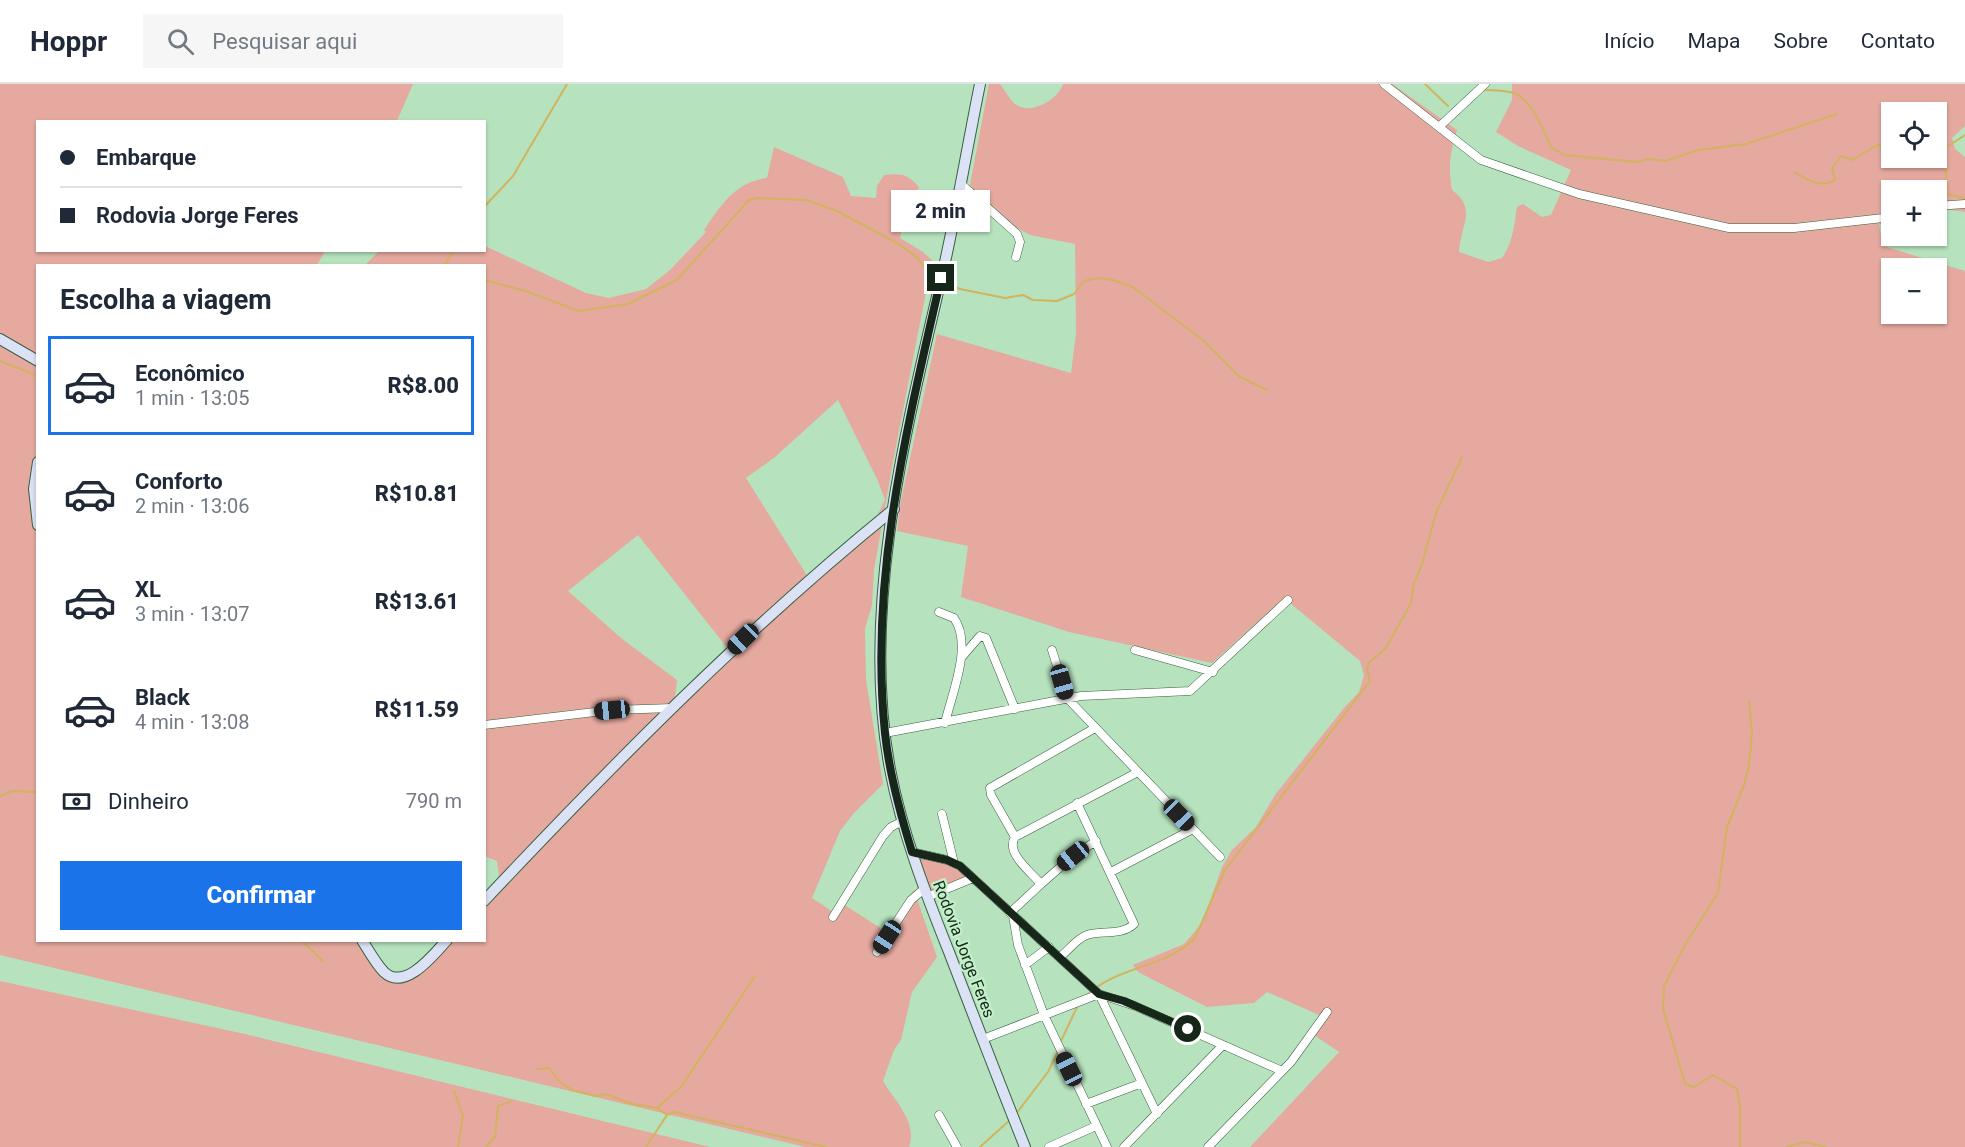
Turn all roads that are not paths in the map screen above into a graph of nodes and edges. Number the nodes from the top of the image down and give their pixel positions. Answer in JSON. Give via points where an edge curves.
{"nodes":[{"id":1,"x":980,"y":84,"type":"edge"},
{"id":2,"x":1383,"y":84,"type":"edge"},
{"id":3,"x":1485,"y":84,"type":"edge"},
{"id":4,"x":1440,"y":126,"type":"junction"},
{"id":5,"x":960,"y":183,"type":"junction"},
{"id":6,"x":1965,"y":204,"type":"edge"},
{"id":7,"x":1947,"y":205,"type":"edge"},
{"id":8,"x":1881,"y":218,"type":"edge"},
{"id":9,"x":1016,"y":257,"type":"dead end"},
{"id":10,"x":0,"y":339,"type":"edge"},
{"id":11,"x":36,"y":360,"type":"edge"},
{"id":12,"x":36,"y":476,"type":"edge"},
{"id":13,"x":36,"y":507,"type":"edge"},
{"id":14,"x":894,"y":509,"type":"junction"},
{"id":15,"x":1288,"y":600,"type":"dead end"},
{"id":16,"x":939,"y":612,"type":"dead end"},
{"id":17,"x":1052,"y":650,"type":"dead end"},
{"id":18,"x":1135,"y":650,"type":"dead end"},
{"id":19,"x":961,"y":658,"type":"junction"},
{"id":20,"x":1213,"y":672,"type":"junction"},
{"id":21,"x":1067,"y":698,"type":"junction"},
{"id":22,"x":673,"y":708,"type":"junction"},
{"id":23,"x":1015,"y":709,"type":"junction"},
{"id":24,"x":945,"y":723,"type":"junction"},
{"id":25,"x":486,"y":725,"type":"edge"},
{"id":26,"x":1095,"y":728,"type":"junction"},
{"id":27,"x":885,"y":733,"type":"junction"},
{"id":28,"x":1138,"y":772,"type":"junction"},
{"id":29,"x":1077,"y":803,"type":"junction"},
{"id":30,"x":942,"y":814,"type":"dead end"},
{"id":31,"x":903,"y":821,"type":"junction"},
{"id":32,"x":1193,"y":829,"type":"junction"},
{"id":33,"x":1015,"y":837,"type":"junction"},
{"id":34,"x":1096,"y":841,"type":"junction"},
{"id":35,"x":912,"y":852,"type":"junction"},
{"id":36,"x":1220,"y":857,"type":"dead end"},
{"id":37,"x":954,"y":863,"type":"junction"},
{"id":38,"x":1111,"y":872,"type":"junction"},
{"id":39,"x":973,"y":878,"type":"junction"},
{"id":40,"x":1041,"y":884,"type":"junction"},
{"id":41,"x":926,"y":893,"type":"junction"},
{"id":42,"x":486,"y":899,"type":"edge"},
{"id":43,"x":1012,"y":914,"type":"junction"},
{"id":44,"x":833,"y":917,"type":"dead end"},
{"id":45,"x":363,"y":942,"type":"edge"},
{"id":46,"x":445,"y":942,"type":"edge"},
{"id":47,"x":1049,"y":947,"type":"junction"},
{"id":48,"x":877,"y":952,"type":"dead end"},
{"id":49,"x":1060,"y":957,"type":"junction"},
{"id":50,"x":1025,"y":964,"type":"junction"},
{"id":51,"x":1099,"y":994,"type":"junction"},
{"id":52,"x":1327,"y":1012,"type":"dead end"},
{"id":53,"x":1044,"y":1015,"type":"junction"},
{"id":54,"x":982,"y":1039,"type":"junction"},
{"id":55,"x":1223,"y":1045,"type":"junction"},
{"id":56,"x":1282,"y":1071,"type":"junction"},
{"id":57,"x":1142,"y":1083,"type":"junction"},
{"id":58,"x":1086,"y":1104,"type":"junction"},
{"id":59,"x":1157,"y":1114,"type":"junction"},
{"id":60,"x":939,"y":1115,"type":"dead end"},
{"id":61,"x":1096,"y":1126,"type":"junction"},
{"id":62,"x":957,"y":1147,"type":"edge"},
{"id":63,"x":1025,"y":1147,"type":"edge"},
{"id":64,"x":1048,"y":1147,"type":"edge"},
{"id":65,"x":1107,"y":1147,"type":"edge"},
{"id":66,"x":1124,"y":1147,"type":"edge"},
{"id":67,"x":1208,"y":1147,"type":"edge"}],
"edges":[{"from":1,"to":5,"type":"main road","name":"Rodovia Jorge Feres"},
{"from":2,"to":4,"type":"street"},
{"from":3,"to":4,"type":"street"},
{"from":4,"to":8,"type":"street","via":[[1488,164],[1579,194],[1729,228],[1794,228]]},
{"from":5,"to":9,"type":"street","via":[[1017,234],[1020,242]]},
{"from":5,"to":14,"type":"main road","name":"Rodovia Jorge Feres"},
{"from":6,"to":7,"type":"street"},
{"from":10,"to":11,"type":"main road"},
{"from":12,"to":13,"type":"main road"},
{"from":14,"to":22,"type":"main road","via":[[782,603]]},
{"from":14,"to":27,"type":"main road","name":"Rodovia Jorge Feres","via":[[882,612]]},
{"from":15,"to":20,"type":"street"},
{"from":16,"to":19,"type":"street","via":[[954,618],[960,628]]},
{"from":17,"to":21,"type":"street"},
{"from":18,"to":20,"type":"street"},
{"from":19,"to":23,"type":"street","via":[[980,636],[986,638]]},
{"from":19,"to":24,"type":"street"},
{"from":20,"to":21,"type":"street","via":[[1186,692]]},
{"from":21,"to":23,"type":"street"},
{"from":21,"to":26,"type":"street"},
{"from":22,"to":25,"type":"street","via":[[612,710]]},
{"from":22,"to":42,"type":"main road"},
{"from":23,"to":24,"type":"street"},
{"from":24,"to":27,"type":"street"},
{"from":26,"to":28,"type":"street"},
{"from":26,"to":33,"type":"street","via":[[991,786],[991,795]]},
{"from":27,"to":31,"type":"main road","name":"Rodovia Jorge Feres"},
{"from":28,"to":29,"type":"street"},
{"from":28,"to":32,"type":"street"},
{"from":29,"to":33,"type":"street"},
{"from":29,"to":34,"type":"street"},
{"from":30,"to":37,"type":"street"},
{"from":31,"to":35,"type":"main road","name":"Rodovia Jorge Feres"},
{"from":31,"to":44,"type":"street","via":[[883,836]]},
{"from":32,"to":36,"type":"street"},
{"from":32,"to":38,"type":"street"},
{"from":33,"to":40,"type":"street","via":[[1013,851]]},
{"from":34,"to":38,"type":"street"},
{"from":34,"to":40,"type":"street"},
{"from":35,"to":37,"type":"street"},
{"from":35,"to":41,"type":"main road","name":"Rodovia Jorge Feres"},
{"from":37,"to":39,"type":"street"},
{"from":38,"to":49,"type":"street","via":[[1134,924],[1127,929],[1084,936]]},
{"from":39,"to":41,"type":"street"},
{"from":39,"to":43,"type":"street"},
{"from":40,"to":43,"type":"street"},
{"from":41,"to":48,"type":"street","via":[[910,900]]},
{"from":41,"to":54,"type":"main road","name":"Rodovia Jorge Feres"},
{"from":43,"to":47,"type":"street"},
{"from":43,"to":50,"type":"street"},
{"from":45,"to":46,"type":"main road","via":[[384,972],[397,978],[417,969]]},
{"from":47,"to":49,"type":"street"},
{"from":47,"to":50,"type":"street"},
{"from":49,"to":51,"type":"street"},
{"from":50,"to":53,"type":"street"},
{"from":51,"to":53,"type":"street"},
{"from":51,"to":55,"type":"street"},
{"from":51,"to":57,"type":"street"},
{"from":52,"to":56,"type":"street"},
{"from":53,"to":54,"type":"street"},
{"from":53,"to":58,"type":"street"},
{"from":54,"to":63,"type":"main road","name":"Rodovia Jorge Feres"},
{"from":55,"to":56,"type":"street"},
{"from":55,"to":59,"type":"street"},
{"from":56,"to":67,"type":"street"},
{"from":57,"to":58,"type":"street"},
{"from":57,"to":59,"type":"street"},
{"from":58,"to":61,"type":"street"},
{"from":59,"to":66,"type":"street"},
{"from":60,"to":62,"type":"street"},
{"from":61,"to":64,"type":"street"},
{"from":61,"to":65,"type":"street"}]}
